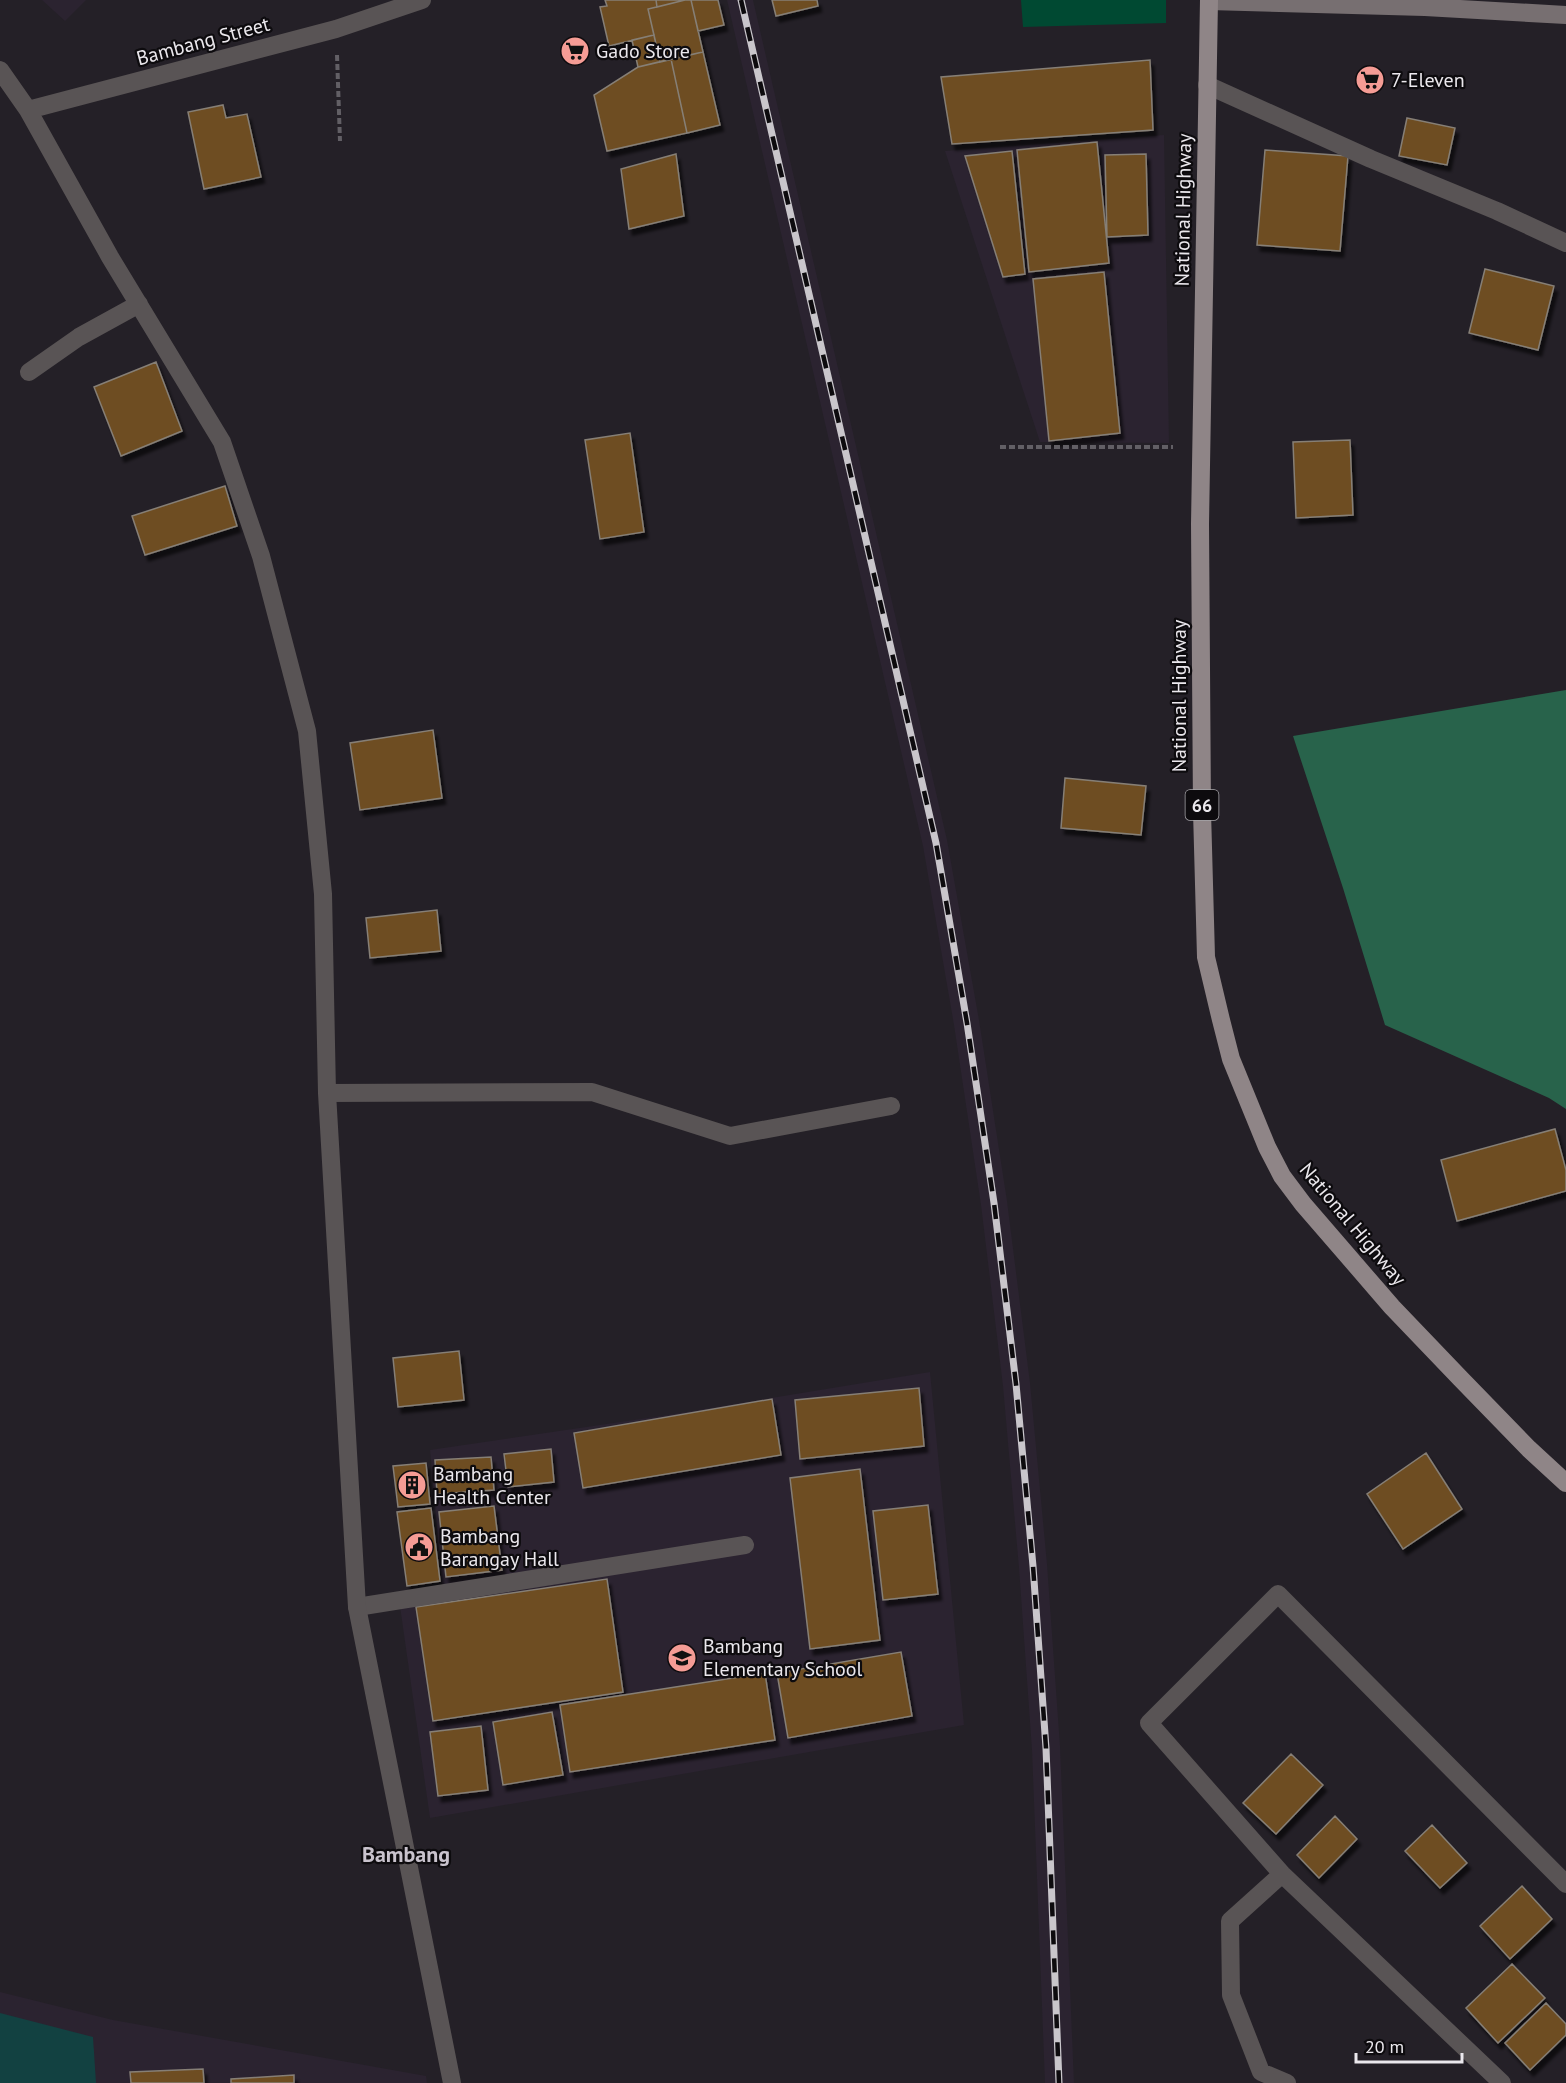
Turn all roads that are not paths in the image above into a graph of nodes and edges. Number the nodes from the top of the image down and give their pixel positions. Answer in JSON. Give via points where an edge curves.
{"nodes":[{"id":1,"x":422,"y":0,"type":"edge"},
{"id":2,"x":1209,"y":0,"type":"edge"},
{"id":3,"x":1566,"y":15,"type":"edge"},
{"id":4,"x":0,"y":70,"type":"edge"},
{"id":5,"x":1207,"y":85,"type":"junction"},
{"id":6,"x":28,"y":110,"type":"junction"},
{"id":7,"x":1566,"y":243,"type":"edge"},
{"id":8,"x":138,"y":304,"type":"junction"},
{"id":9,"x":29,"y":372,"type":"dead end"},
{"id":10,"x":327,"y":1093,"type":"junction"},
{"id":11,"x":891,"y":1106,"type":"dead end"},
{"id":12,"x":1566,"y":1483,"type":"edge"},
{"id":13,"x":745,"y":1545,"type":"dead end"},
{"id":14,"x":357,"y":1607,"type":"junction"},
{"id":15,"x":1282,"y":1874,"type":"junction"},
{"id":16,"x":1566,"y":1884,"type":"edge"},
{"id":17,"x":452,"y":2083,"type":"edge"},
{"id":18,"x":1287,"y":2083,"type":"edge"},
{"id":19,"x":1502,"y":2083,"type":"edge"}],
"edges":[{"from":1,"to":6,"type":"street","name":"Bambang Street","via":[[336,29]]},
{"from":2,"to":3,"type":"main road"},
{"from":2,"to":5,"type":"main road","name":"National Highway","number":"66"},
{"from":4,"to":6,"type":"street"},
{"from":5,"to":7,"type":"street"},
{"from":5,"to":12,"type":"main road","name":"National Highway","number":"66","via":[[1200,524],[1203,899],[1206,957],[1231,1059],[1267,1147],[1303,1204],[1452,1371]]},
{"from":6,"to":8,"type":"street"},
{"from":8,"to":9,"type":"street","via":[[79,337]]},
{"from":8,"to":10,"type":"street","via":[[222,442],[261,556],[307,731],[323,894]]},
{"from":10,"to":11,"type":"street","via":[[592,1092],[730,1136]]},
{"from":10,"to":14,"type":"street"},
{"from":13,"to":14,"type":"street"},
{"from":14,"to":17,"type":"street"},
{"from":15,"to":16,"type":"street","via":[[1149,1723],[1278,1594]]},
{"from":15,"to":18,"type":"street","via":[[1230,1921],[1231,1995],[1261,2072]]},
{"from":15,"to":19,"type":"street"}]}
